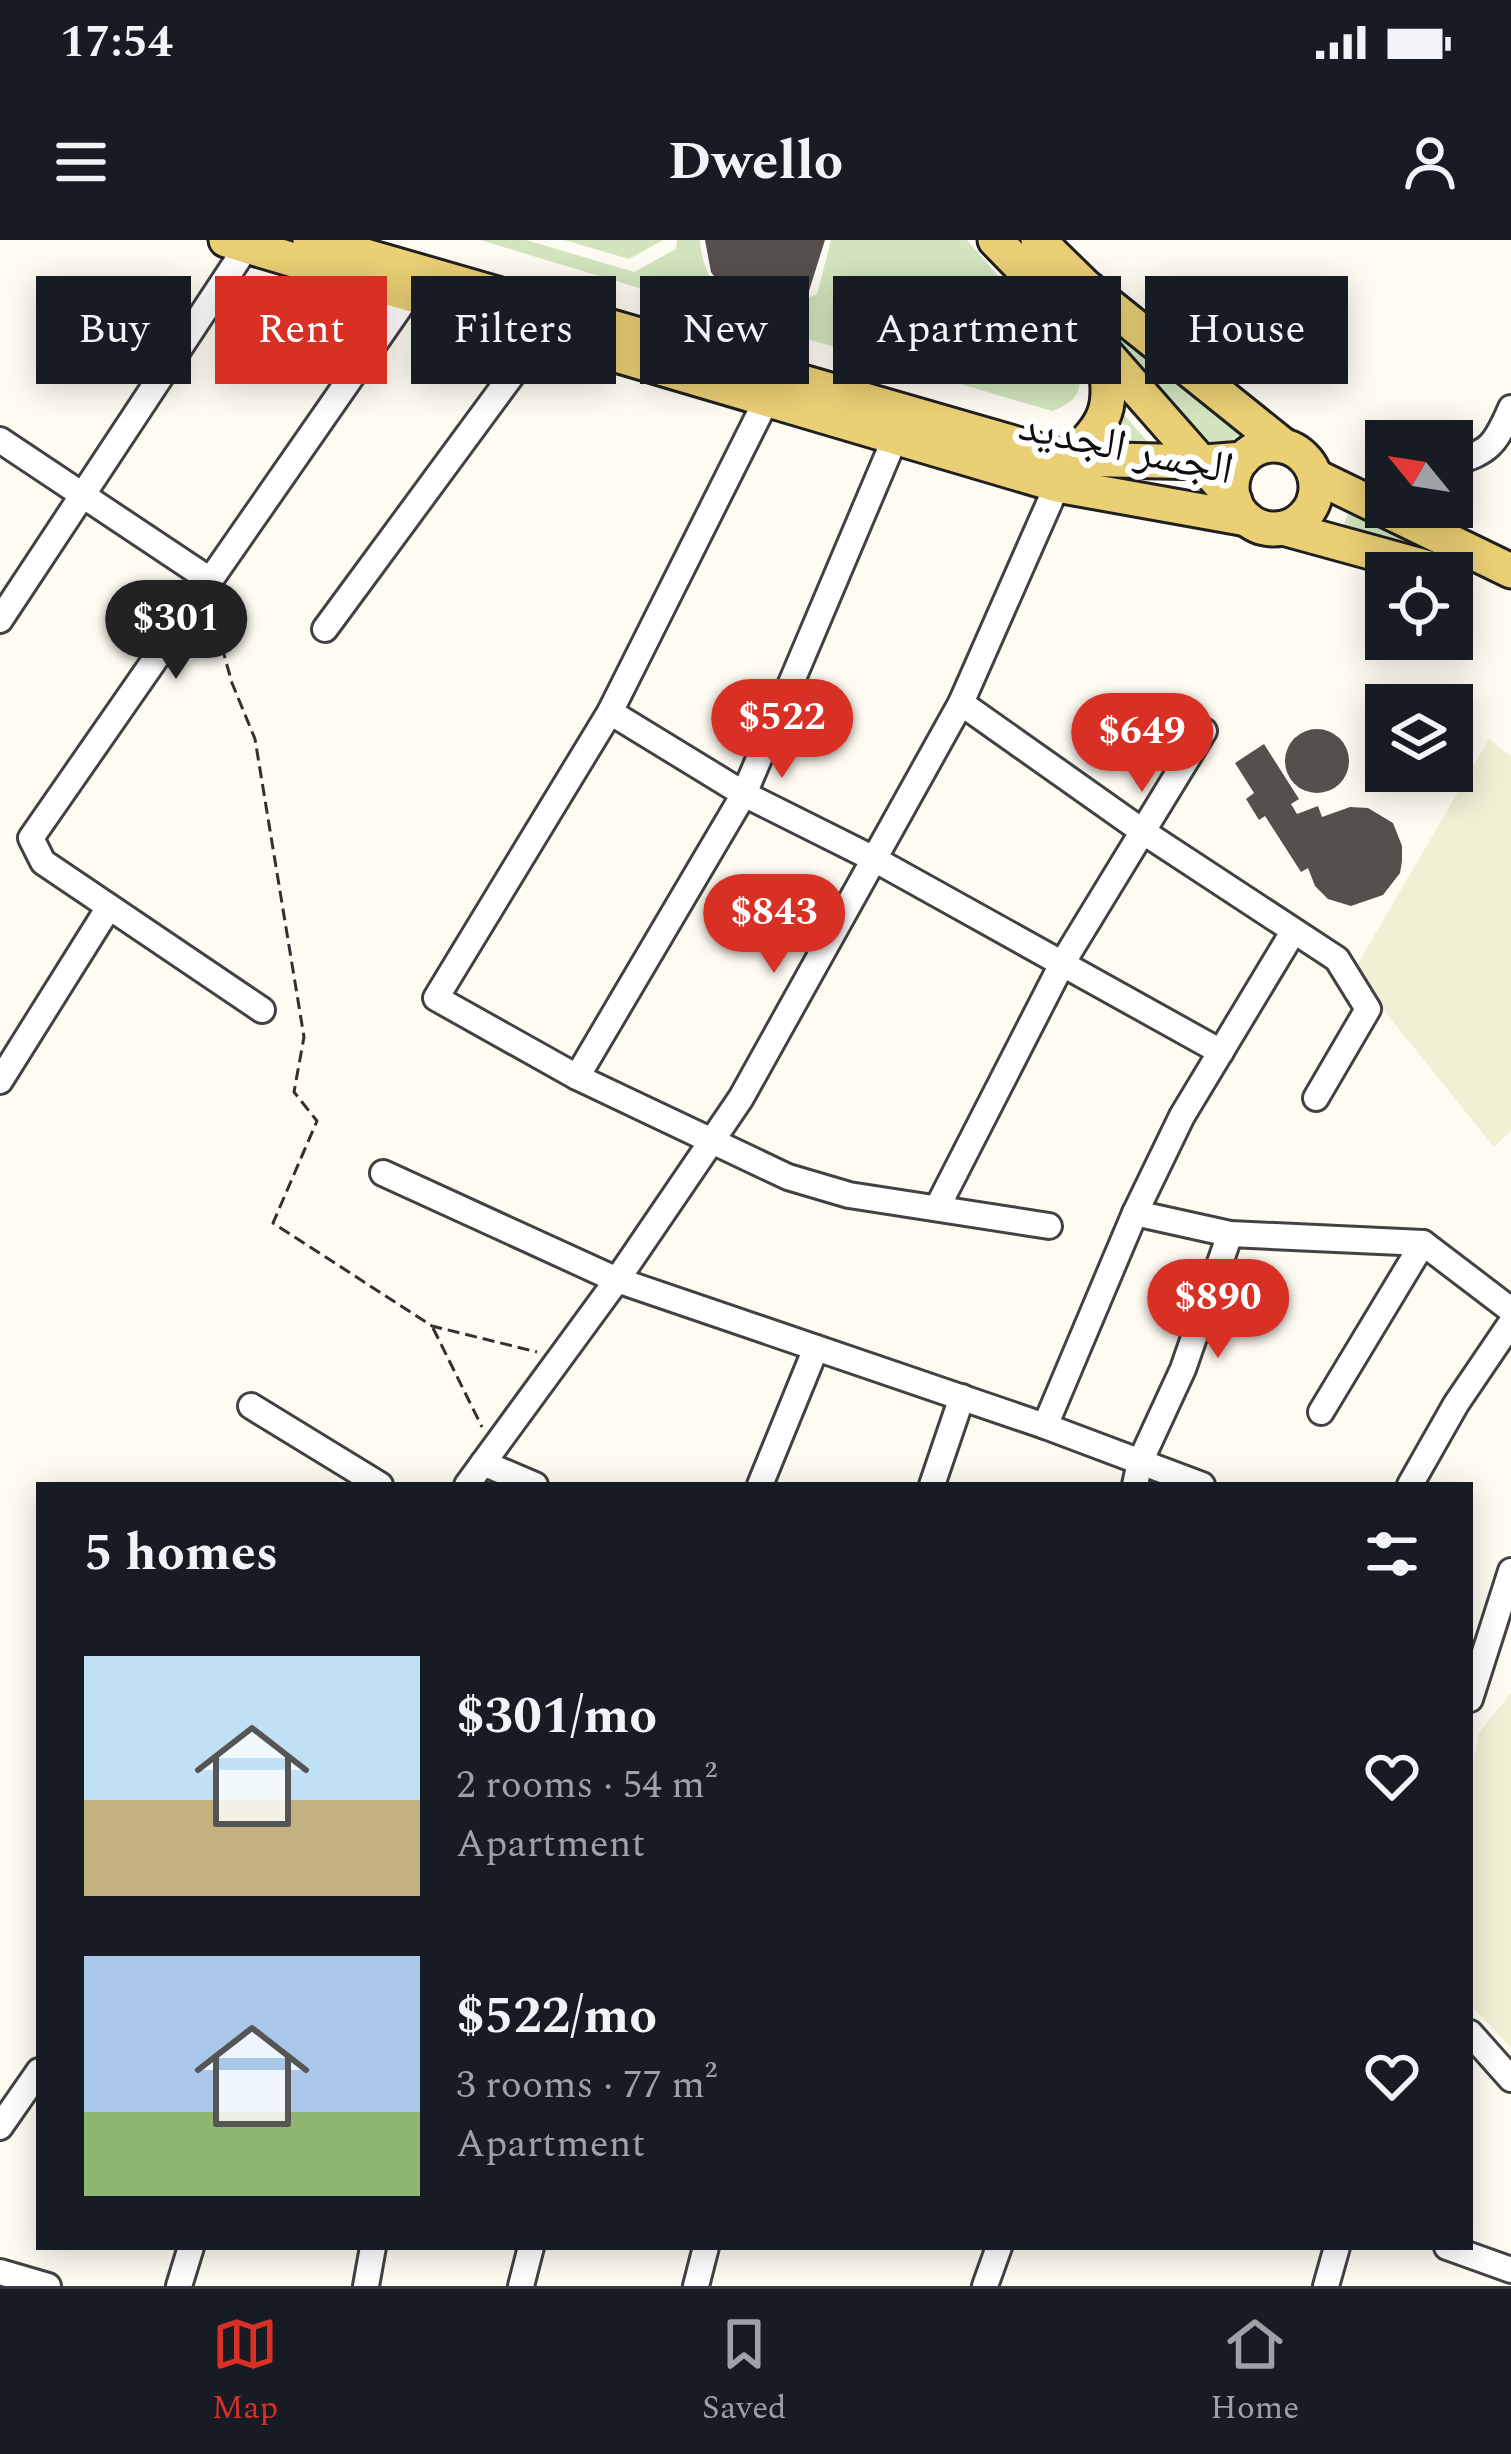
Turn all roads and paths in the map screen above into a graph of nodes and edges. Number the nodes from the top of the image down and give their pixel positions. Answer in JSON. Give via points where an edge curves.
{"nodes":[{"id":1,"x":310,"y":240,"type":"edge"},
{"id":2,"x":995,"y":240,"type":"edge"},
{"id":3,"x":1038,"y":240,"type":"edge"},
{"id":4,"x":237,"y":243,"type":"edge"},
{"id":5,"x":1030,"y":276,"type":"edge"},
{"id":6,"x":409,"y":294,"type":"joint"},
{"id":7,"x":616,"y":355,"type":"edge"},
{"id":8,"x":1121,"y":371,"type":"edge"},
{"id":9,"x":505,"y":384,"type":"edge"},
{"id":10,"x":1109,"y":384,"type":"edge"},
{"id":11,"x":767,"y":399,"type":"junction"},
{"id":12,"x":1511,"y":408,"type":"edge"},
{"id":13,"x":896,"y":437,"type":"junction"},
{"id":14,"x":0,"y":440,"type":"edge"},
{"id":15,"x":1284,"y":446,"type":"junction"},
{"id":16,"x":1473,"y":457,"type":"edge"},
{"id":17,"x":1244,"y":459,"type":"junction"},
{"id":18,"x":1204,"y":462,"type":"junction"},
{"id":19,"x":1063,"y":472,"type":"junction"},
{"id":20,"x":1315,"y":476,"type":"junction"},
{"id":21,"x":1365,"y":491,"type":"edge"},
{"id":22,"x":83,"y":495,"type":"junction"},
{"id":23,"x":1241,"y":510,"type":"junction"},
{"id":24,"x":1283,"y":528,"type":"junction"},
{"id":25,"x":1436,"y":528,"type":"edge"},
{"id":26,"x":1370,"y":552,"type":"edge"},
{"id":27,"x":1511,"y":571,"type":"edge"},
{"id":28,"x":210,"y":580,"type":"junction"},
{"id":29,"x":1473,"y":580,"type":"edge"},
{"id":30,"x":1511,"y":590,"type":"edge"},
{"id":31,"x":0,"y":620,"type":"edge"},
{"id":32,"x":325,"y":629,"type":"dead end"},
{"id":33,"x":961,"y":703,"type":"junction"},
{"id":34,"x":610,"y":712,"type":"junction"},
{"id":35,"x":1204,"y":731,"type":"dead end"},
{"id":36,"x":744,"y":794,"type":"junction"},
{"id":37,"x":1142,"y":831,"type":"junction"},
{"id":38,"x":874,"y":859,"type":"junction"},
{"id":39,"x":110,"y":907,"type":"junction"},
{"id":40,"x":1293,"y":932,"type":"junction"},
{"id":41,"x":1063,"y":962,"type":"junction"},
{"id":42,"x":262,"y":1010,"type":"dead end"},
{"id":43,"x":1221,"y":1052,"type":"junction"},
{"id":44,"x":577,"y":1077,"type":"junction"},
{"id":45,"x":0,"y":1081,"type":"edge"},
{"id":46,"x":1316,"y":1098,"type":"dead end"},
{"id":47,"x":711,"y":1142,"type":"junction"},
{"id":48,"x":382,"y":1173,"type":"dead end"},
{"id":49,"x":937,"y":1208,"type":"junction"},
{"id":50,"x":1135,"y":1213,"type":"junction"},
{"id":51,"x":1049,"y":1226,"type":"dead end"},
{"id":52,"x":1230,"y":1234,"type":"junction"},
{"id":53,"x":1423,"y":1243,"type":"junction"},
{"id":54,"x":617,"y":1280,"type":"junction"},
{"id":55,"x":1511,"y":1310,"type":"edge"},
{"id":56,"x":1511,"y":1323,"type":"edge"},
{"id":57,"x":432,"y":1326,"type":"junction"},
{"id":58,"x":816,"y":1348,"type":"junction"},
{"id":59,"x":560,"y":1358,"type":"junction"},
{"id":60,"x":962,"y":1397,"type":"junction"},
{"id":61,"x":251,"y":1406,"type":"dead end"},
{"id":62,"x":1321,"y":1412,"type":"dead end"},
{"id":63,"x":1045,"y":1426,"type":"junction"},
{"id":64,"x":488,"y":1456,"type":"junction"},
{"id":65,"x":1137,"y":1473,"type":"edge"},
{"id":66,"x":375,"y":1482,"type":"edge"},
{"id":67,"x":469,"y":1482,"type":"edge"},
{"id":68,"x":531,"y":1482,"type":"edge"},
{"id":69,"x":761,"y":1482,"type":"edge"},
{"id":70,"x":933,"y":1482,"type":"edge"},
{"id":71,"x":1186,"y":1482,"type":"edge"},
{"id":72,"x":1412,"y":1482,"type":"edge"},
{"id":73,"x":1511,"y":1571,"type":"edge"},
{"id":74,"x":1473,"y":1690,"type":"edge"},
{"id":75,"x":1473,"y":2035,"type":"edge"},
{"id":76,"x":36,"y":2075,"type":"edge"},
{"id":77,"x":1511,"y":2079,"type":"edge"},
{"id":78,"x":0,"y":2126,"type":"edge"},
{"id":79,"x":190,"y":2250,"type":"edge"},
{"id":80,"x":372,"y":2250,"type":"edge"},
{"id":81,"x":529,"y":2250,"type":"edge"},
{"id":82,"x":705,"y":2250,"type":"edge"},
{"id":83,"x":998,"y":2250,"type":"edge"},
{"id":84,"x":1336,"y":2250,"type":"edge"},
{"id":85,"x":1455,"y":2250,"type":"edge"},
{"id":86,"x":1511,"y":2270,"type":"edge"},
{"id":87,"x":0,"y":2272,"type":"edge"},
{"id":88,"x":48,"y":2286,"type":"edge"},
{"id":89,"x":179,"y":2286,"type":"edge"},
{"id":90,"x":366,"y":2286,"type":"edge"},
{"id":91,"x":521,"y":2286,"type":"edge"},
{"id":92,"x":696,"y":2286,"type":"edge"},
{"id":93,"x":985,"y":2286,"type":"edge"},
{"id":94,"x":1326,"y":2286,"type":"edge"}],
"edges":[{"from":1,"to":19,"type":"main road","name":"الجسر الجديد"},
{"from":2,"to":5,"type":"main road"},
{"from":3,"to":15,"type":"main road"},
{"from":4,"to":6,"type":"main road","name":"الجسر الجديد"},
{"from":4,"to":22,"type":"street"},
{"from":6,"to":28,"type":"street"},
{"from":7,"to":11,"type":"main road","name":"الجسر الجديد"},
{"from":8,"to":18,"type":"main road"},
{"from":9,"to":32,"type":"street"},
{"from":10,"to":19,"type":"main road","via":[[1106,416]]},
{"from":11,"to":13,"type":"main road","name":"الجسر الجديد"},
{"from":11,"to":34,"type":"street"},
{"from":12,"to":16,"type":"street","via":[[1483,454]]},
{"from":13,"to":19,"type":"main road","name":"الجسر الجديد"},
{"from":13,"to":36,"type":"street"},
{"from":14,"to":22,"type":"street"},
{"from":15,"to":17,"type":"main road"},
{"from":15,"to":20,"type":"main road","via":[[1304,457]]},
{"from":17,"to":18,"type":"main road","name":"الجسر الجديد"},
{"from":17,"to":23,"type":"main road","via":[[1233,479]]},
{"from":18,"to":19,"type":"main road","name":"الجسر الجديد"},
{"from":18,"to":23,"type":"main road"},
{"from":19,"to":23,"type":"main road","name":"الجسر الجديد"},
{"from":19,"to":33,"type":"street"},
{"from":20,"to":21,"type":"main road"},
{"from":20,"to":24,"type":"main road","via":[[1313,503]]},
{"from":22,"to":28,"type":"street"},
{"from":22,"to":31,"type":"street"},
{"from":23,"to":24,"type":"main road","via":[[1258,526]]},
{"from":24,"to":26,"type":"main road"},
{"from":25,"to":27,"type":"main road"},
{"from":28,"to":39,"type":"street","via":[[31,838],[43,862]]},
{"from":28,"to":57,"type":"path","via":[[232,682],[255,739],[304,1037],[294,1092],[317,1120],[273,1223]]},
{"from":29,"to":30,"type":"main road"},
{"from":33,"to":37,"type":"street"},
{"from":33,"to":38,"type":"street"},
{"from":34,"to":36,"type":"street"},
{"from":34,"to":44,"type":"street","via":[[436,998]]},
{"from":35,"to":37,"type":"street"},
{"from":36,"to":38,"type":"street"},
{"from":36,"to":44,"type":"street"},
{"from":37,"to":40,"type":"street"},
{"from":37,"to":41,"type":"street"},
{"from":38,"to":41,"type":"street"},
{"from":38,"to":47,"type":"street"},
{"from":39,"to":42,"type":"street"},
{"from":39,"to":45,"type":"street"},
{"from":40,"to":43,"type":"street"},
{"from":40,"to":46,"type":"street","via":[[1337,959],[1368,1009]]},
{"from":41,"to":43,"type":"street"},
{"from":41,"to":49,"type":"street"},
{"from":43,"to":50,"type":"street"},
{"from":44,"to":47,"type":"street"},
{"from":47,"to":49,"type":"street","via":[[848,1195]]},
{"from":47,"to":54,"type":"street"},
{"from":48,"to":54,"type":"street"},
{"from":49,"to":51,"type":"street"},
{"from":50,"to":52,"type":"street"},
{"from":50,"to":63,"type":"street"},
{"from":52,"to":53,"type":"street"},
{"from":52,"to":65,"type":"street"},
{"from":53,"to":55,"type":"street"},
{"from":53,"to":62,"type":"street"},
{"from":54,"to":58,"type":"street"},
{"from":54,"to":59,"type":"street"},
{"from":56,"to":72,"type":"street"},
{"from":57,"to":59,"type":"path"},
{"from":57,"to":64,"type":"path"},
{"from":58,"to":60,"type":"street"},
{"from":58,"to":69,"type":"street"},
{"from":59,"to":64,"type":"street"},
{"from":60,"to":63,"type":"street"},
{"from":60,"to":70,"type":"street"},
{"from":61,"to":66,"type":"street"},
{"from":63,"to":65,"type":"street"},
{"from":64,"to":67,"type":"street"},
{"from":64,"to":68,"type":"street"},
{"from":65,"to":71,"type":"street"},
{"from":73,"to":74,"type":"street"},
{"from":75,"to":77,"type":"street"},
{"from":76,"to":78,"type":"street"},
{"from":79,"to":89,"type":"street"},
{"from":80,"to":90,"type":"street"},
{"from":81,"to":91,"type":"street"},
{"from":82,"to":92,"type":"street"},
{"from":83,"to":93,"type":"street"},
{"from":84,"to":94,"type":"street"},
{"from":85,"to":86,"type":"street"},
{"from":87,"to":88,"type":"street"}]}
